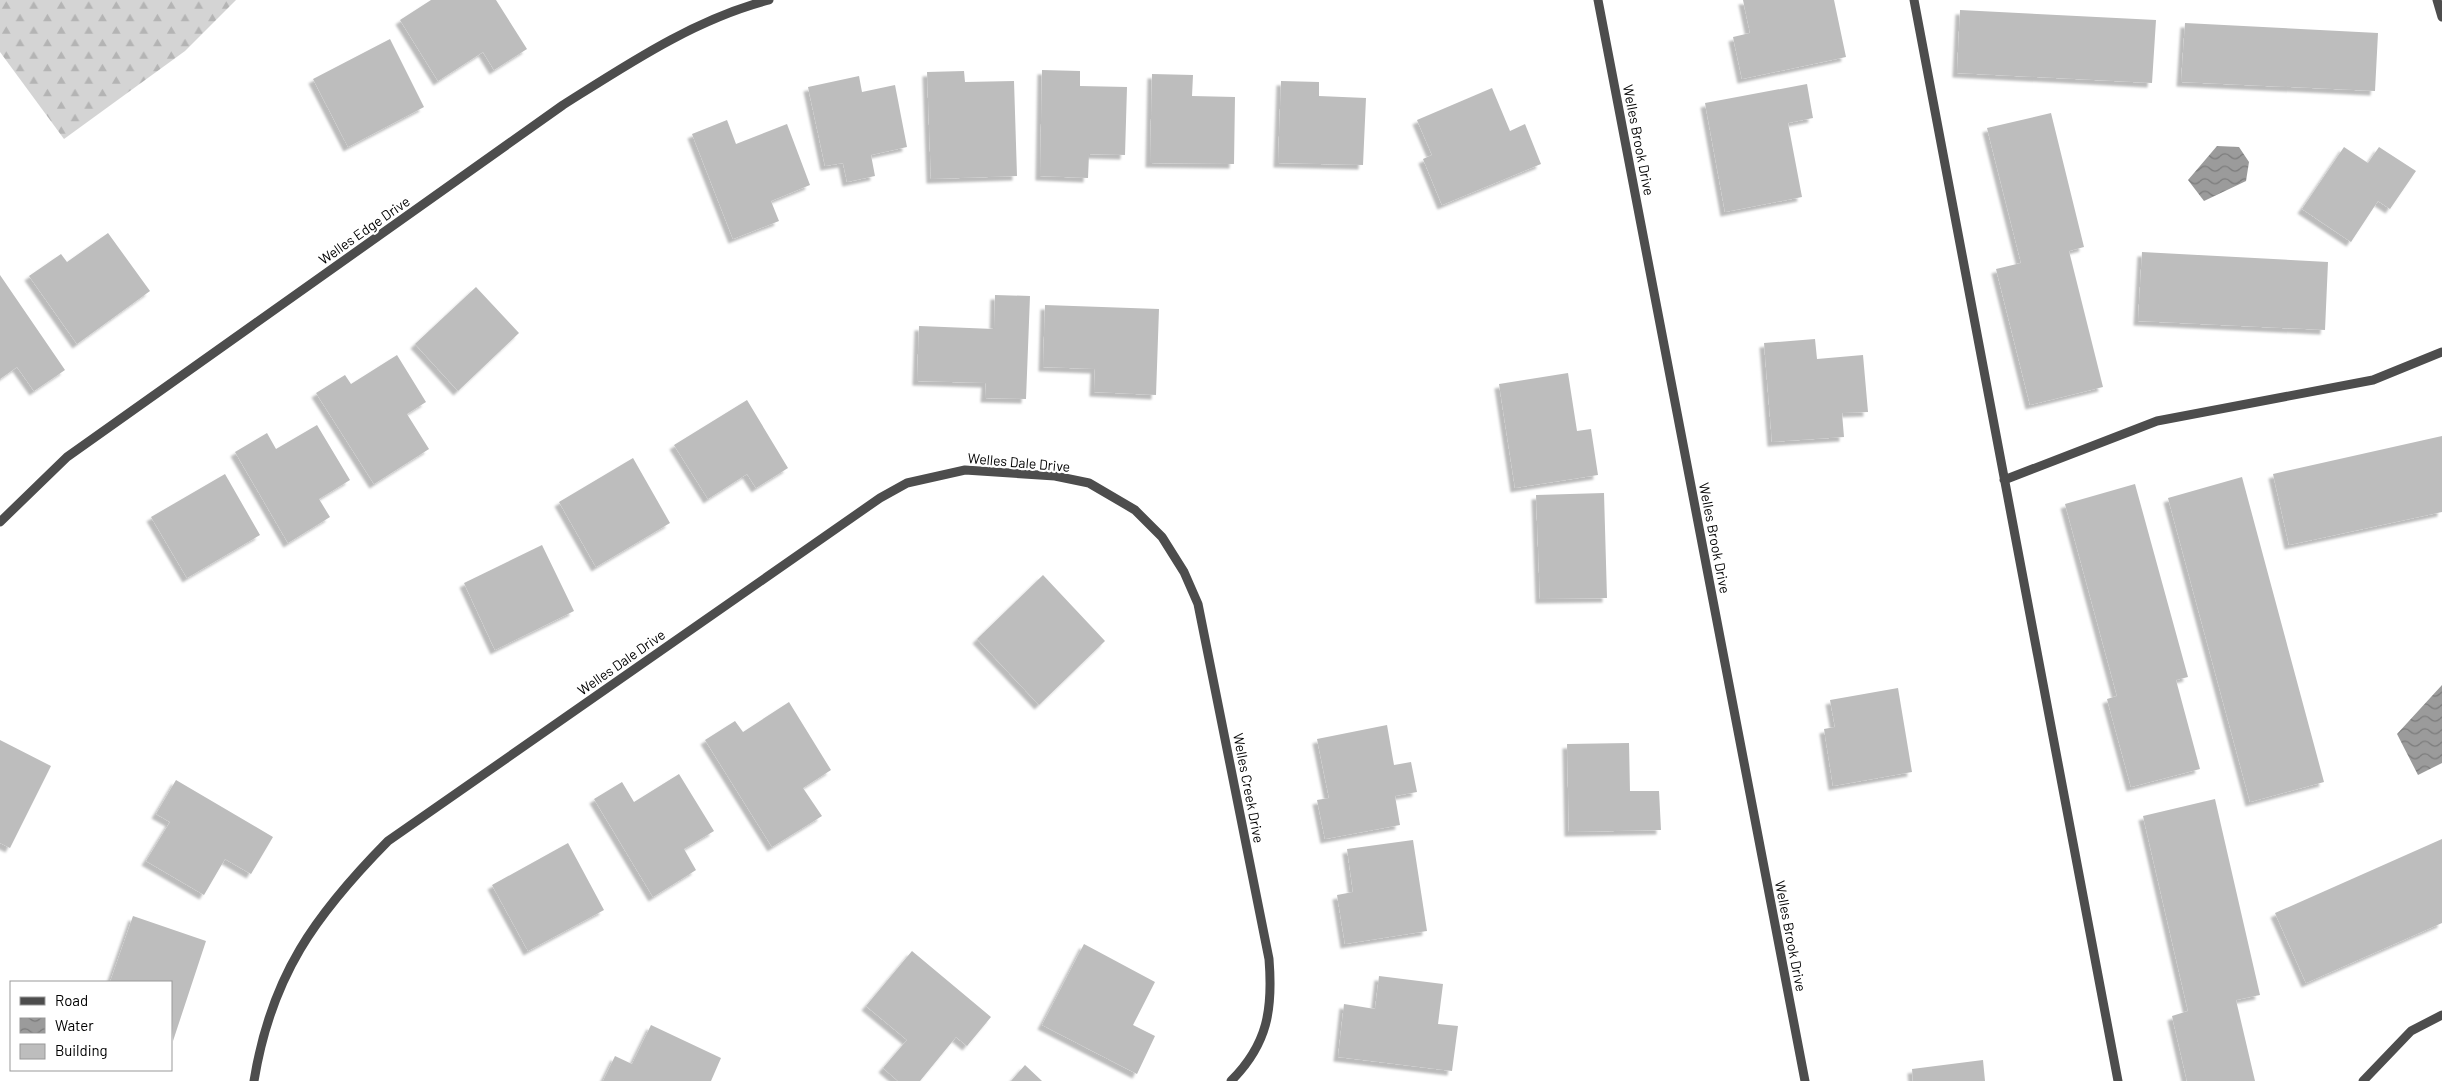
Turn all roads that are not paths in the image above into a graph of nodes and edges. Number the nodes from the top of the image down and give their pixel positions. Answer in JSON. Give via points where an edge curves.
{"nodes":[{"id":1,"x":770,"y":0,"type":"edge"},
{"id":2,"x":1598,"y":0,"type":"edge"},
{"id":3,"x":1914,"y":0,"type":"edge"},
{"id":4,"x":2436,"y":0,"type":"edge"},
{"id":5,"x":2442,"y":17,"type":"edge"},
{"id":6,"x":2442,"y":352,"type":"edge"},
{"id":7,"x":2004,"y":480,"type":"junction"},
{"id":8,"x":1135,"y":510,"type":"joint"},
{"id":9,"x":0,"y":522,"type":"edge"},
{"id":10,"x":2442,"y":1015,"type":"edge"},
{"id":11,"x":254,"y":1081,"type":"edge"},
{"id":12,"x":1232,"y":1081,"type":"edge"},
{"id":13,"x":1805,"y":1081,"type":"edge"},
{"id":14,"x":2118,"y":1081,"type":"edge"},
{"id":15,"x":2363,"y":1081,"type":"edge"}],
"edges":[{"from":1,"to":9,"type":"street","name":"Welles Edge Drive","via":[[691,30],[563,105],[67,457]]},
{"from":2,"to":13,"type":"street","name":"Welles Brook Drive"},
{"from":3,"to":7,"type":"street"},
{"from":4,"to":5,"type":"street"},
{"from":6,"to":7,"type":"street","via":[[2374,380],[2157,421]]},
{"from":7,"to":14,"type":"street"},
{"from":8,"to":11,"type":"street","name":"Welles Dale Drive","via":[[1089,483],[1055,476],[965,470],[907,483],[880,498],[388,841],[339,893],[300,947],[268,1019]]},
{"from":8,"to":12,"type":"street","name":"Welles Creek Drive","via":[[1162,537],[1184,572],[1198,604],[1269,959],[1268,1022],[1248,1064]]},
{"from":10,"to":15,"type":"street","via":[[2411,1031]]}]}
